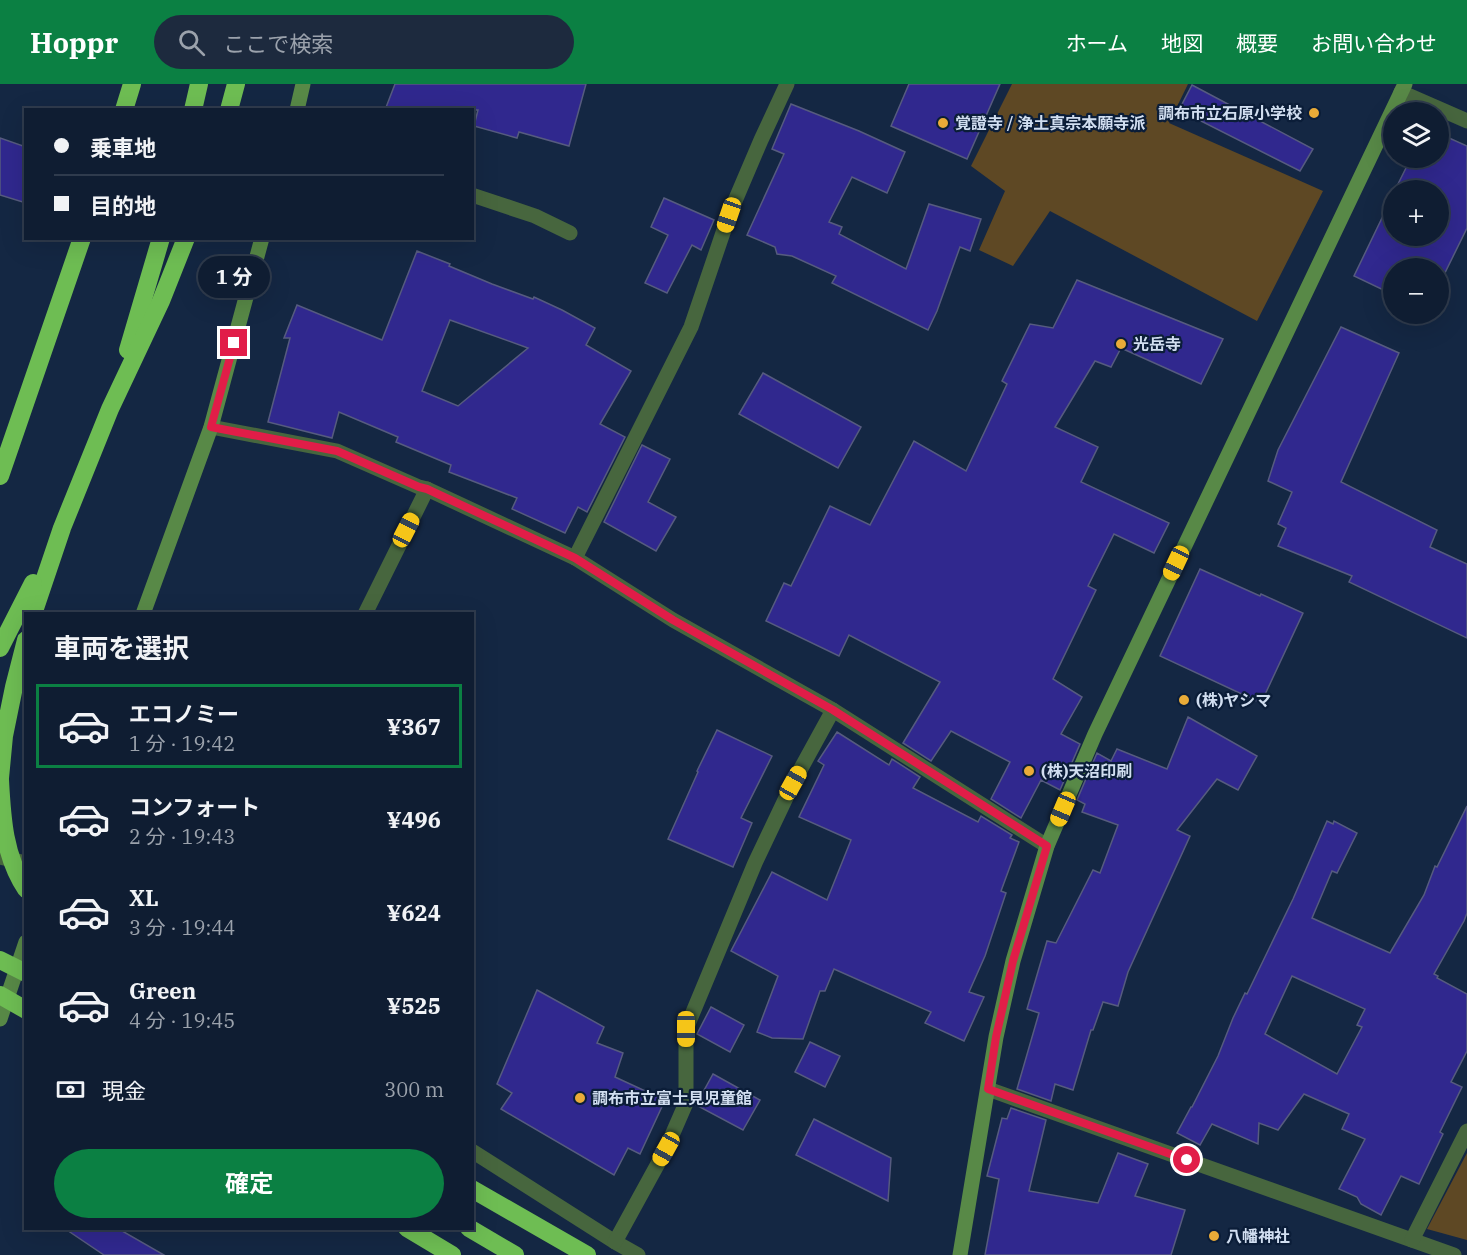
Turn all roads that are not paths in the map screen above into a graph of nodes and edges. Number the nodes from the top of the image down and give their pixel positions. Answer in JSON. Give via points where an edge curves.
{"nodes":[{"id":1,"x":122,"y":84,"type":"edge"},
{"id":2,"x":132,"y":84,"type":"edge"},
{"id":3,"x":199,"y":84,"type":"edge"},
{"id":4,"x":236,"y":84,"type":"edge"},
{"id":5,"x":303,"y":84,"type":"edge"},
{"id":6,"x":787,"y":84,"type":"edge"},
{"id":7,"x":1403,"y":88,"type":"edge"},
{"id":8,"x":123,"y":108,"type":"edge"},
{"id":9,"x":124,"y":108,"type":"edge"},
{"id":10,"x":193,"y":108,"type":"edge"},
{"id":11,"x":230,"y":108,"type":"edge"},
{"id":12,"x":297,"y":108,"type":"edge"},
{"id":13,"x":1467,"y":121,"type":"edge"},
{"id":14,"x":474,"y":196,"type":"edge"},
{"id":15,"x":570,"y":233,"type":"dead end"},
{"id":16,"x":81,"y":240,"type":"edge"},
{"id":17,"x":160,"y":240,"type":"edge"},
{"id":18,"x":185,"y":240,"type":"edge"},
{"id":19,"x":261,"y":240,"type":"edge"},
{"id":20,"x":110,"y":410,"type":"junction"},
{"id":21,"x":211,"y":427,"type":"junction"},
{"id":22,"x":0,"y":476,"type":"edge"},
{"id":23,"x":427,"y":489,"type":"junction"},
{"id":24,"x":62,"y":528,"type":"junction"},
{"id":25,"x":575,"y":558,"type":"junction"},
{"id":26,"x":34,"y":612,"type":"edge"},
{"id":27,"x":144,"y":612,"type":"edge"},
{"id":28,"x":366,"y":612,"type":"edge"},
{"id":29,"x":0,"y":648,"type":"edge"},
{"id":30,"x":24,"y":648,"type":"edge"},
{"id":31,"x":833,"y":710,"type":"junction"},
{"id":32,"x":0,"y":779,"type":"edge"},
{"id":33,"x":1047,"y":846,"type":"junction"},
{"id":34,"x":0,"y":858,"type":"edge"},
{"id":35,"x":24,"y":862,"type":"edge"},
{"id":36,"x":24,"y":886,"type":"edge"},
{"id":37,"x":24,"y":954,"type":"edge"},
{"id":38,"x":0,"y":960,"type":"edge"},
{"id":39,"x":21,"y":971,"type":"edge"},
{"id":40,"x":4,"y":997,"type":"edge"},
{"id":41,"x":24,"y":1009,"type":"edge"},
{"id":42,"x":0,"y":1019,"type":"edge"},
{"id":43,"x":988,"y":1089,"type":"junction"},
{"id":44,"x":1467,"y":1131,"type":"edge"},
{"id":45,"x":474,"y":1152,"type":"edge"},
{"id":46,"x":474,"y":1190,"type":"edge"},
{"id":47,"x":410,"y":1230,"type":"edge"},
{"id":48,"x":472,"y":1230,"type":"edge"},
{"id":49,"x":1412,"y":1240,"type":"junction"},
{"id":50,"x":615,"y":1242,"type":"junction"},
{"id":51,"x":452,"y":1255,"type":"edge"},
{"id":52,"x":515,"y":1255,"type":"edge"},
{"id":53,"x":587,"y":1255,"type":"edge"},
{"id":54,"x":638,"y":1255,"type":"edge"},
{"id":55,"x":960,"y":1255,"type":"edge"},
{"id":56,"x":1454,"y":1255,"type":"edge"}],
"edges":[{"from":1,"to":8,"type":"highway"},
{"from":2,"to":9,"type":"highway"},
{"from":3,"to":10,"type":"highway"},
{"from":4,"to":11,"type":"highway"},
{"from":5,"to":12,"type":"street"},
{"from":6,"to":25,"type":"street","via":[[729,215],[691,327]]},
{"from":7,"to":13,"type":"street"},
{"from":7,"to":33,"type":"street","via":[[1095,734]]},
{"from":14,"to":15,"type":"street","via":[[535,216]]},
{"from":16,"to":22,"type":"highway"},
{"from":17,"to":20,"type":"highway"},
{"from":18,"to":20,"type":"highway"},
{"from":19,"to":21,"type":"street"},
{"from":20,"to":24,"type":"highway"},
{"from":21,"to":23,"type":"street","via":[[337,451]]},
{"from":21,"to":27,"type":"street"},
{"from":23,"to":25,"type":"street"},
{"from":23,"to":28,"type":"street"},
{"from":24,"to":26,"type":"highway"},
{"from":24,"to":29,"type":"highway"},
{"from":25,"to":31,"type":"street","via":[[673,620]]},
{"from":30,"to":32,"type":"highway","via":[[4,736]]},
{"from":31,"to":33,"type":"street"},
{"from":31,"to":50,"type":"street","via":[[755,863],[686,1029],[686,1103],[666,1149]]},
{"from":32,"to":36,"type":"highway","via":[[8,849]]},
{"from":33,"to":43,"type":"street","via":[[1013,961]]},
{"from":34,"to":35,"type":"street"},
{"from":37,"to":39,"type":"street"},
{"from":38,"to":39,"type":"highway"},
{"from":39,"to":40,"type":"street"},
{"from":40,"to":41,"type":"highway"},
{"from":40,"to":42,"type":"street"},
{"from":43,"to":49,"type":"street"},
{"from":43,"to":55,"type":"street"},
{"from":44,"to":49,"type":"street"},
{"from":45,"to":50,"type":"street"},
{"from":46,"to":53,"type":"highway"},
{"from":47,"to":51,"type":"highway"},
{"from":48,"to":52,"type":"highway"},
{"from":49,"to":56,"type":"street"},
{"from":50,"to":54,"type":"street"}]}
